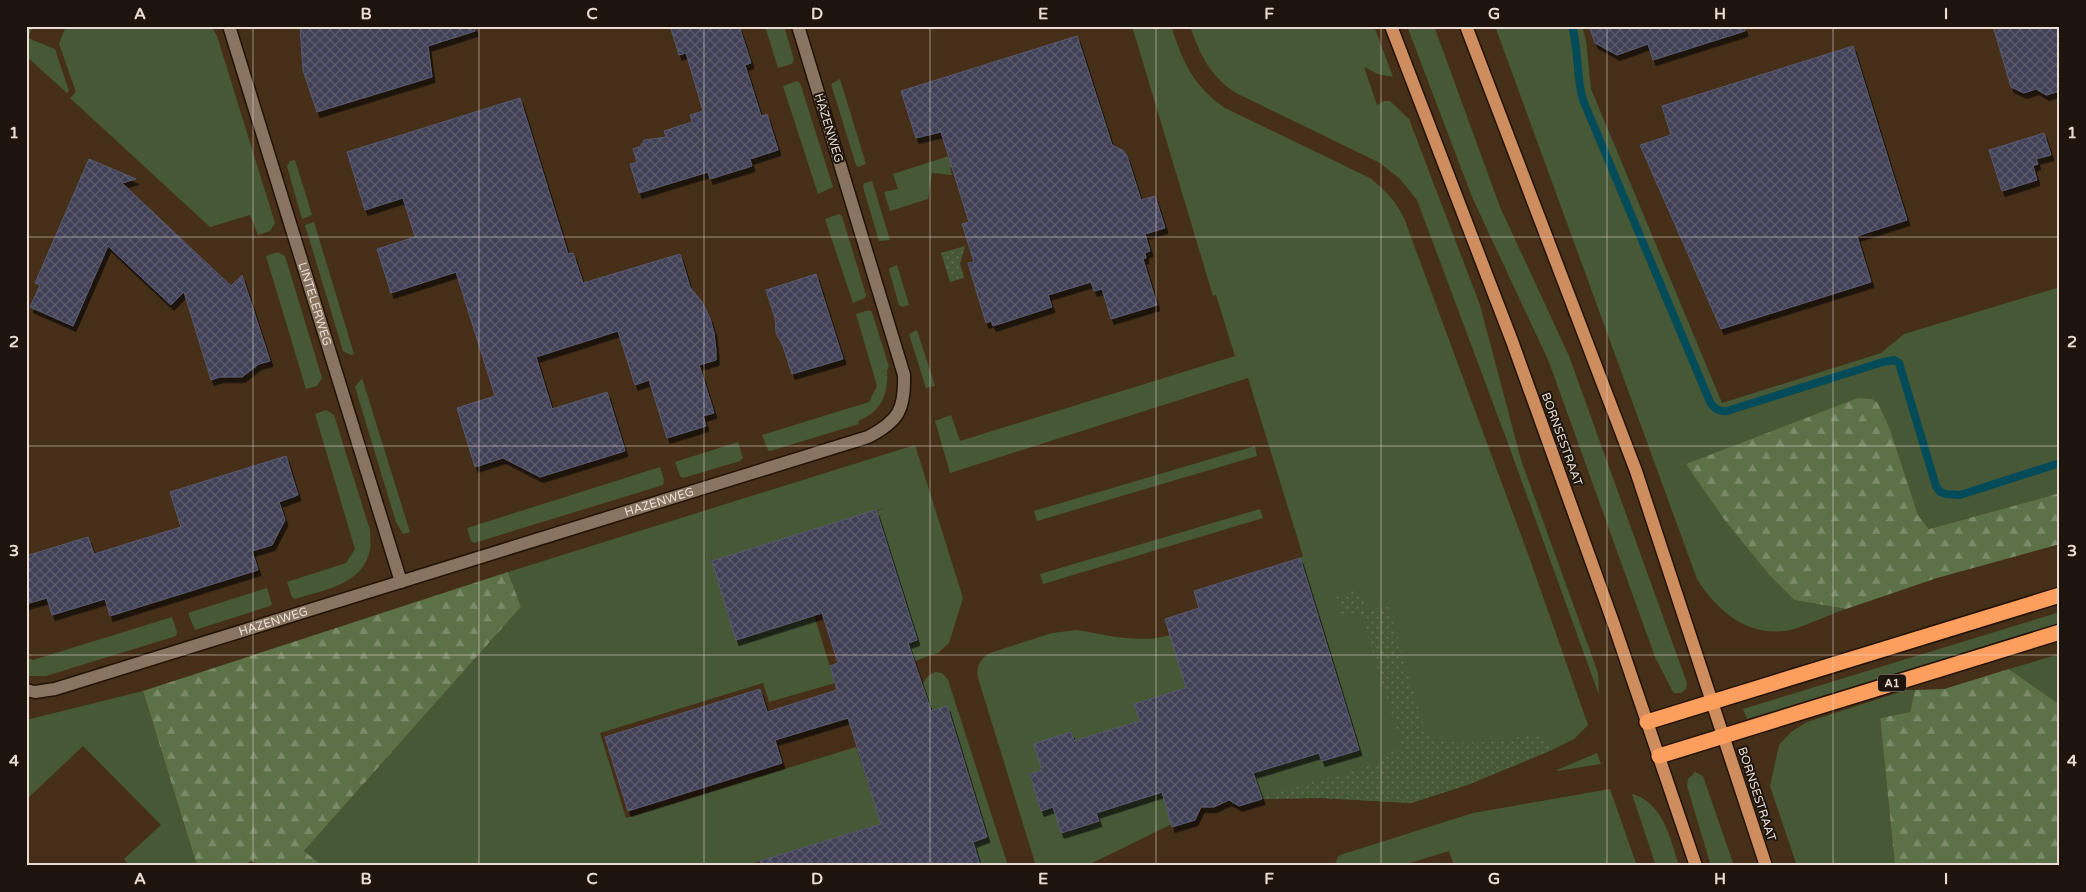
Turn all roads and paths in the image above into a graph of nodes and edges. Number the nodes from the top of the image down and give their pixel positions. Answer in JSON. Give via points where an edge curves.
{"nodes":[{"id":1,"x":228,"y":26,"type":"edge"},
{"id":2,"x":798,"y":26,"type":"edge"},
{"id":3,"x":1391,"y":26,"type":"edge"},
{"id":4,"x":1466,"y":26,"type":"edge"},
{"id":5,"x":400,"y":582,"type":"junction"},
{"id":6,"x":2060,"y":595,"type":"edge"},
{"id":7,"x":2060,"y":632,"type":"edge"},
{"id":8,"x":26,"y":690,"type":"edge"},
{"id":9,"x":1712,"y":703,"type":"junction"},
{"id":10,"x":1648,"y":722,"type":"junction"},
{"id":11,"x":1724,"y":736,"type":"junction"},
{"id":12,"x":1659,"y":756,"type":"junction"},
{"id":13,"x":1696,"y":866,"type":"edge"},
{"id":14,"x":1766,"y":866,"type":"edge"}],
"edges":[{"from":1,"to":5,"type":"street","name":"LINTELERWEG"},
{"from":2,"to":5,"type":"street","name":"HAZENWEG","via":[[904,374],[900,411],[886,428],[868,437]]},
{"from":3,"to":10,"type":"main road","name":"BORNSESTRAAT","via":[[1512,341]]},
{"from":4,"to":9,"type":"main road","name":"BORNSESTRAAT","via":[[1636,471]]},
{"from":5,"to":8,"type":"street","name":"HAZENWEG","via":[[55,689]]},
{"from":6,"to":9,"type":"highway"},
{"from":7,"to":11,"type":"highway","number":"A1"},
{"from":9,"to":10,"type":"highway"},
{"from":9,"to":11,"type":"main road","name":"BORNSESTRAAT"},
{"from":10,"to":12,"type":"main road","name":"BORNSESTRAAT"},
{"from":11,"to":12,"type":"highway"},
{"from":11,"to":14,"type":"main road","name":"BORNSESTRAAT"},
{"from":12,"to":13,"type":"main road","name":"BORNSESTRAAT"}]}
